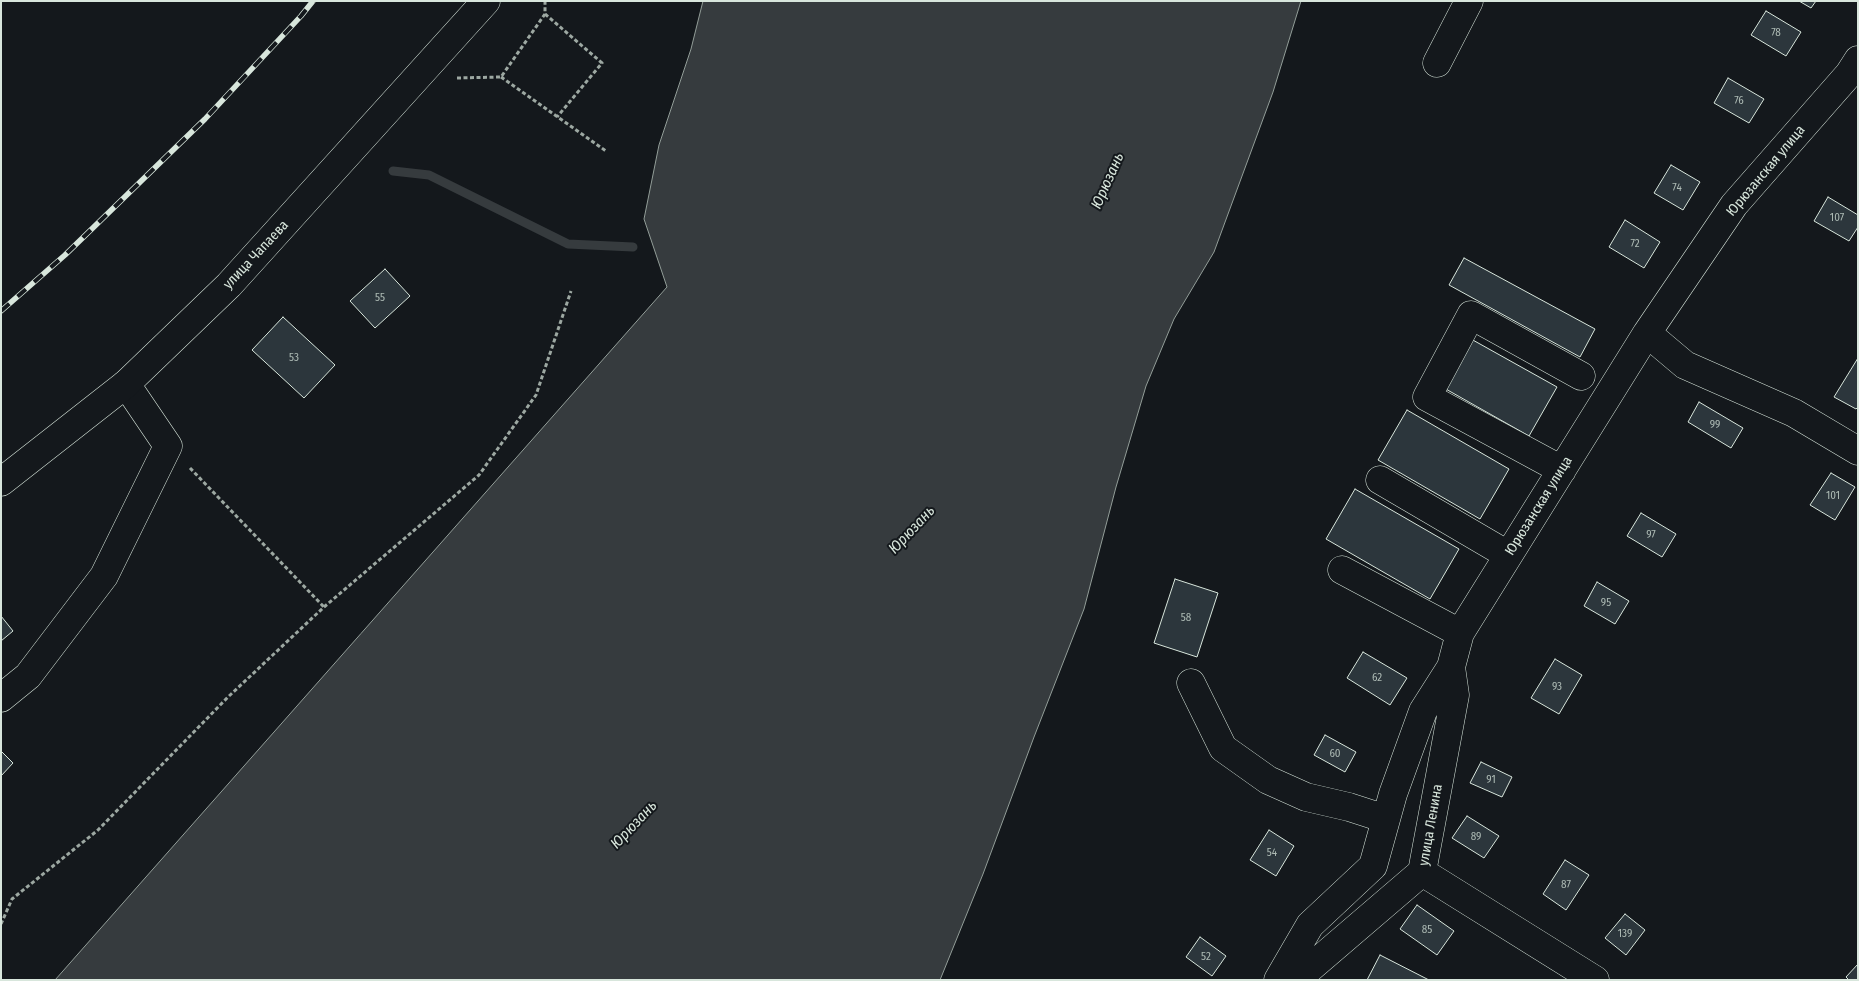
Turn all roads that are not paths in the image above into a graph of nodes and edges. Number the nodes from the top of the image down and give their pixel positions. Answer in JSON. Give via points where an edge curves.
{"nodes":[{"id":1,"x":486,"y":1,"type":"edge"},
{"id":2,"x":1469,"y":1,"type":"edge"},
{"id":3,"x":1858,"y":60,"type":"edge"},
{"id":4,"x":1437,"y":63,"type":"dead end"},
{"id":5,"x":1647,"y":333,"type":"junction"},
{"id":6,"x":1581,"y":376,"type":"dead end"},
{"id":7,"x":126,"y":384,"type":"junction"},
{"id":8,"x":1858,"y":451,"type":"edge"},
{"id":9,"x":1562,"y":470,"type":"junction"},
{"id":10,"x":1380,"y":480,"type":"dead end"},
{"id":11,"x":1,"y":482,"type":"edge"},
{"id":12,"x":1508,"y":556,"type":"junction"},
{"id":13,"x":1342,"y":570,"type":"dead end"},
{"id":14,"x":1460,"y":633,"type":"junction"},
{"id":15,"x":1451,"y":667,"type":"junction"},
{"id":16,"x":1191,"y":683,"type":"dead end"},
{"id":17,"x":1,"y":698,"type":"edge"},
{"id":18,"x":1386,"y":820,"type":"junction"},
{"id":19,"x":1422,"y":872,"type":"junction"},
{"id":20,"x":1278,"y":980,"type":"edge"},
{"id":21,"x":1296,"y":980,"type":"edge"},
{"id":22,"x":1595,"y":980,"type":"edge"}],
"edges":[{"from":1,"to":7,"type":"street","name":"улица Чапаева","via":[[229,285]]},
{"from":2,"to":4,"type":"street"},
{"from":3,"to":5,"type":"street","name":"Юрюзанская улица","via":[[1734,205]]},
{"from":5,"to":8,"type":"street","via":[[1685,365],[1794,413]]},
{"from":5,"to":9,"type":"street","name":"Юрюзанская улица"},
{"from":6,"to":9,"type":"street","via":[[1471,315],[1427,397]]},
{"from":7,"to":11,"type":"street","name":"улица Чапаева"},
{"from":7,"to":17,"type":"street","via":[[168,446],[104,576],[28,676]]},
{"from":9,"to":12,"type":"street","name":"Юрюзанская улица"},
{"from":10,"to":12,"type":"street"},
{"from":12,"to":14,"type":"street","name":"Юрюзанская улица"},
{"from":13,"to":14,"type":"street"},
{"from":14,"to":15,"type":"street","name":"Юрюзанская улица"},
{"from":15,"to":18,"type":"street","name":"Юрюзанская улица","via":[[1423,712]]},
{"from":15,"to":19,"type":"street","name":"улица Ленина","via":[[1455,696]]},
{"from":16,"to":18,"type":"street","via":[[1222,748],[1268,780],[1306,798]]},
{"from":18,"to":20,"type":"street","name":"Юрюзанская улица","via":[[1373,866],[1310,925]]},
{"from":19,"to":21,"type":"street"},
{"from":19,"to":22,"type":"street","name":"улица Ленина"}]}
